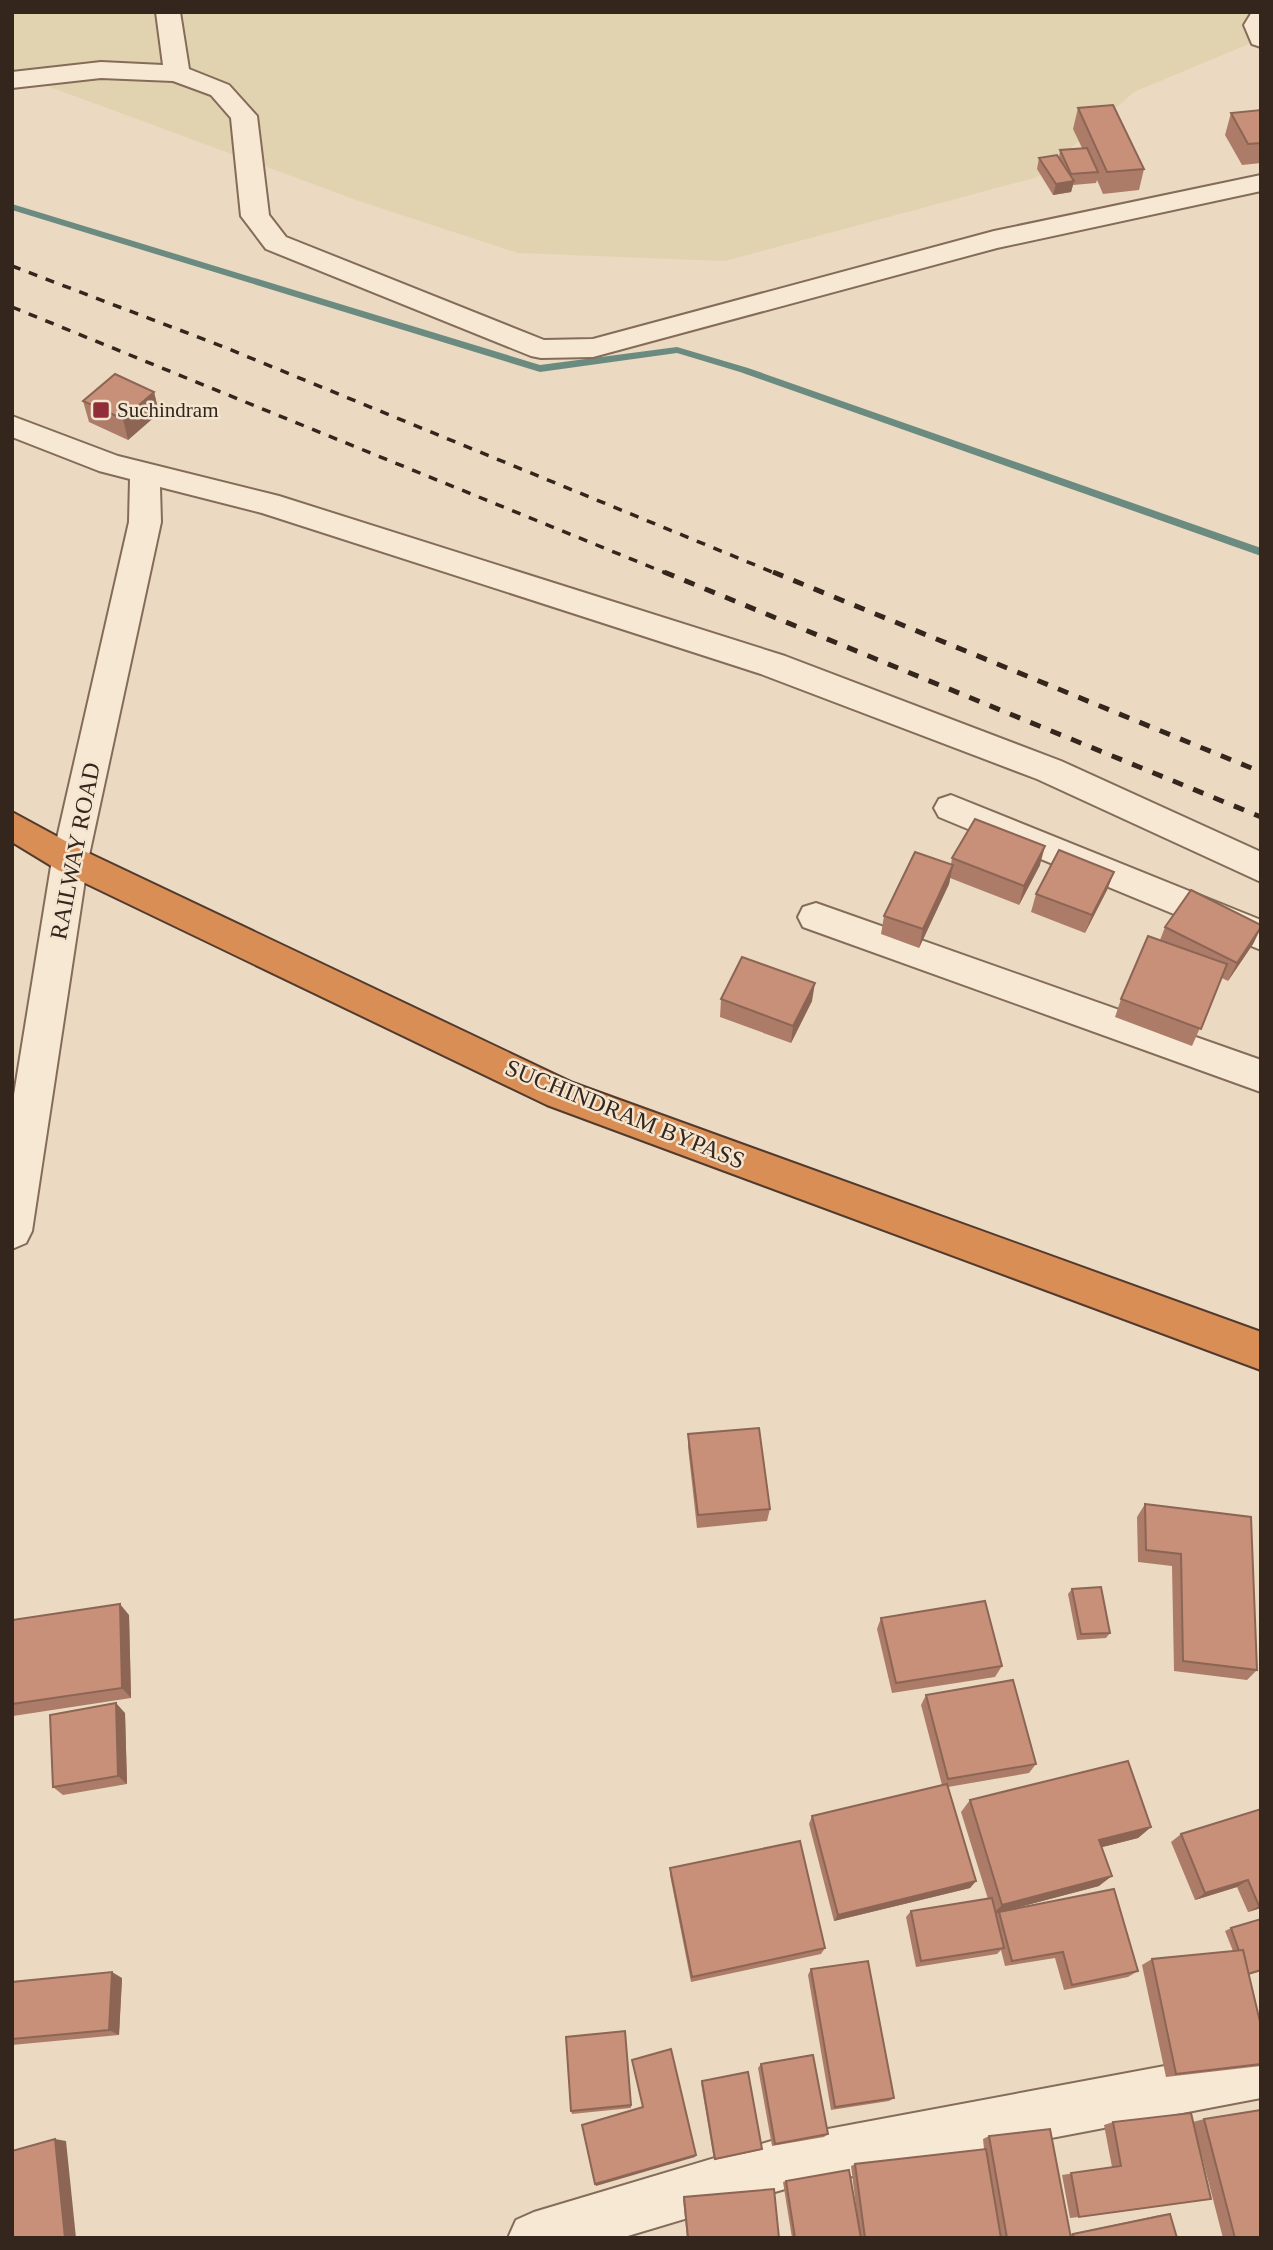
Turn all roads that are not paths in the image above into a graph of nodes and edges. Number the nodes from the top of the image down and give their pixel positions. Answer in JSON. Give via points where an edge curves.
{"nodes":[{"id":1,"x":168,"y":12,"type":"edge"},
{"id":2,"x":1261,"y":18,"type":"edge"},
{"id":3,"x":1261,"y":40,"type":"edge"},
{"id":4,"x":177,"y":73,"type":"junction"},
{"id":5,"x":12,"y":80,"type":"edge"},
{"id":6,"x":1261,"y":183,"type":"edge"},
{"id":7,"x":12,"y":426,"type":"edge"},
{"id":8,"x":145,"y":473,"type":"junction"},
{"id":9,"x":950,"y":808,"type":"dead end"},
{"id":10,"x":12,"y":825,"type":"edge"},
{"id":11,"x":70,"y":860,"type":"junction"},
{"id":12,"x":1261,"y":868,"type":"edge"},
{"id":13,"x":816,"y":917,"type":"dead end"},
{"id":14,"x":1261,"y":936,"type":"edge"},
{"id":15,"x":1261,"y":1076,"type":"edge"},
{"id":16,"x":12,"y":1231,"type":"edge"},
{"id":17,"x":1261,"y":1351,"type":"edge"},
{"id":18,"x":1261,"y":2073,"type":"edge"},
{"id":19,"x":534,"y":2238,"type":"edge"}],
"edges":[{"from":1,"to":4,"type":"street"},
{"from":2,"to":3,"type":"street","via":[[1257,25]]},
{"from":4,"to":5,"type":"street","via":[[101,70]]},
{"from":4,"to":6,"type":"street","via":[[220,90],[244,116],[254,216],[276,243],[541,349],[593,348],[994,240]]},
{"from":7,"to":8,"type":"street"},
{"from":8,"to":11,"type":"street","name":"RAILWAY ROAD","via":[[145,522]]},
{"from":8,"to":12,"type":"street","via":[[268,504],[773,665],[1049,770]]},
{"from":9,"to":14,"type":"street"},
{"from":10,"to":11,"type":"highway","name":"SUCHINDRAM BYPASS"},
{"from":11,"to":16,"type":"street","name":"RAILWAY ROAD"},
{"from":11,"to":17,"type":"highway","name":"SUCHINDRAM BYPASS","via":[[559,1094]]},
{"from":13,"to":15,"type":"street"},
{"from":18,"to":19,"type":"street","via":[[785,2163]]}]}
